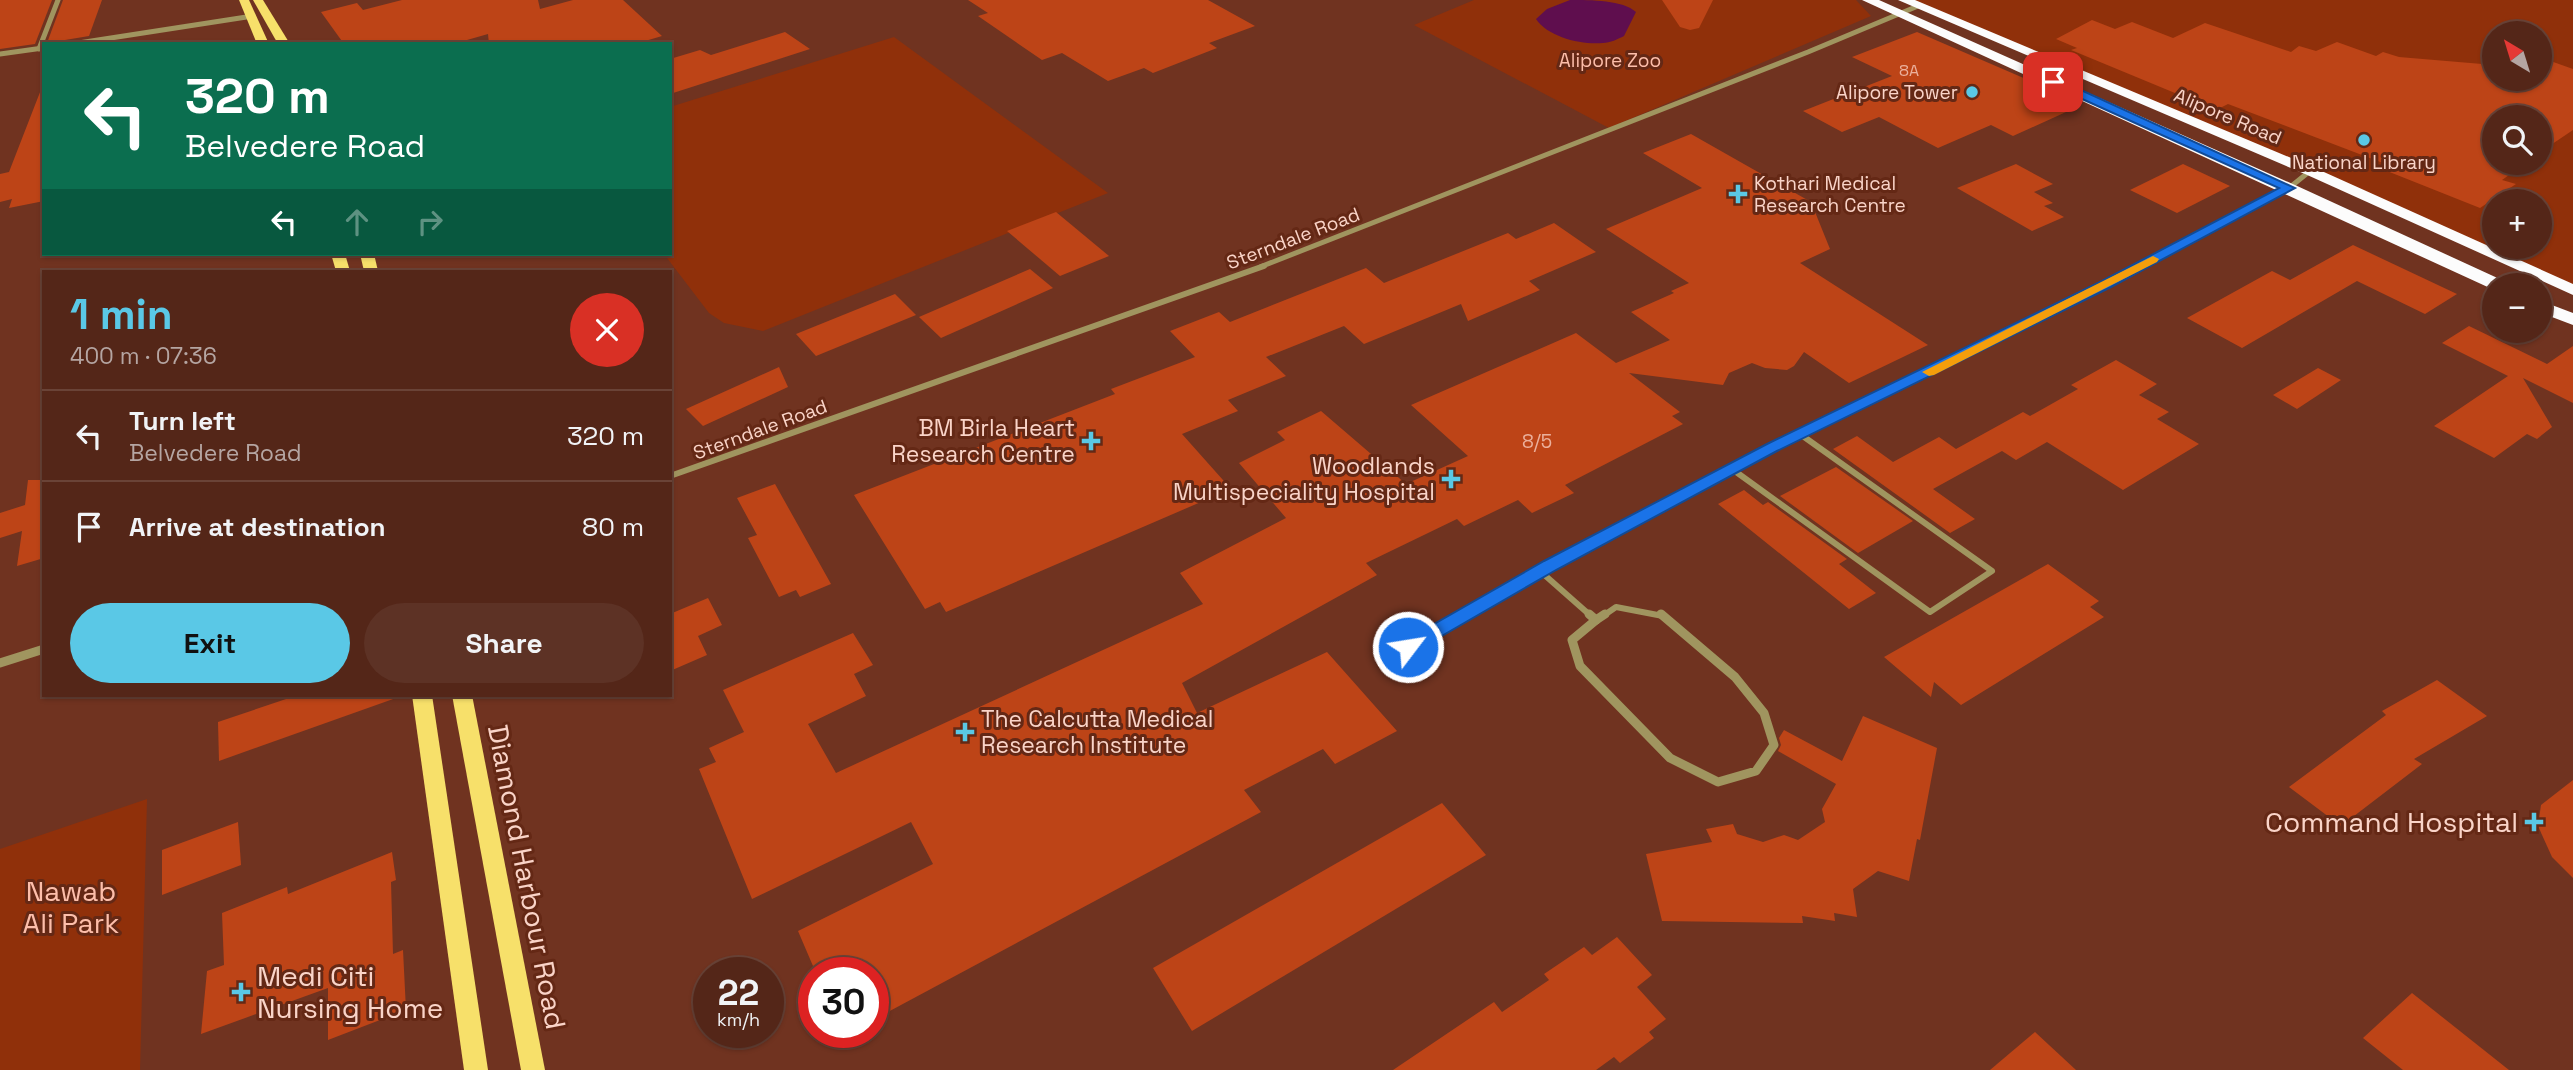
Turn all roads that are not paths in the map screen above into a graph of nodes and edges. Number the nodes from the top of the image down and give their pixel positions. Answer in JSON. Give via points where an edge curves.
{"nodes":[{"id":1,"x":58,"y":0,"type":"edge"},
{"id":2,"x":244,"y":0,"type":"edge"},
{"id":3,"x":258,"y":0,"type":"edge"},
{"id":4,"x":1868,"y":0,"type":"edge"},
{"id":5,"x":1906,"y":6,"type":"edge"},
{"id":6,"x":253,"y":16,"type":"junction"},
{"id":7,"x":43,"y":42,"type":"edge"},
{"id":8,"x":85,"y":42,"type":"edge"},
{"id":9,"x":262,"y":42,"type":"edge"},
{"id":10,"x":283,"y":42,"type":"edge"},
{"id":11,"x":41,"y":48,"type":"edge"},
{"id":12,"x":0,"y":54,"type":"edge"},
{"id":13,"x":2310,"y":171,"type":"junction"},
{"id":14,"x":2289,"y":188,"type":"junction"},
{"id":15,"x":2482,"y":278,"type":"edge"},
{"id":16,"x":2573,"y":290,"type":"edge"},
{"id":17,"x":2552,"y":310,"type":"edge"},
{"id":18,"x":2573,"y":320,"type":"edge"},
{"id":19,"x":1800,"y":434,"type":"junction"},
{"id":20,"x":1732,"y":469,"type":"junction"},
{"id":21,"x":672,"y":476,"type":"edge"},
{"id":22,"x":1540,"y":571,"type":"junction"},
{"id":23,"x":1596,"y":620,"type":"junction"},
{"id":24,"x":42,"y":650,"type":"edge"},
{"id":25,"x":0,"y":663,"type":"edge"},
{"id":26,"x":1387,"y":670,"type":"dead end"},
{"id":27,"x":422,"y":697,"type":"edge"},
{"id":28,"x":462,"y":697,"type":"edge"},
{"id":29,"x":476,"y":1070,"type":"edge"},
{"id":30,"x":533,"y":1070,"type":"edge"}],
"edges":[{"from":1,"to":7,"type":"street"},
{"from":2,"to":6,"type":"main road"},
{"from":3,"to":10,"type":"main road"},
{"from":4,"to":5,"type":"highway"},
{"from":5,"to":13,"type":"highway","name":"Alipore Road"},
{"from":5,"to":14,"type":"highway"},
{"from":5,"to":21,"type":"street","name":"Sterndale Road","via":[[1808,52],[1235,277]]},
{"from":6,"to":8,"type":"street"},
{"from":6,"to":9,"type":"main road"},
{"from":11,"to":12,"type":"street"},
{"from":13,"to":14,"type":"street"},
{"from":13,"to":16,"type":"highway","name":"Alipore Road"},
{"from":14,"to":15,"type":"highway"},
{"from":14,"to":19,"type":"street","via":[[2106,284]]},
{"from":17,"to":18,"type":"highway"},
{"from":19,"to":20,"type":"street"},
{"from":19,"to":20,"type":"street","via":[[1992,571],[1930,612]]},
{"from":20,"to":22,"type":"street"},
{"from":22,"to":23,"type":"street"},
{"from":22,"to":26,"type":"street","via":[[1408,647]]},
{"from":23,"to":23,"type":"street","via":[[1616,607],[1660,613],[1735,677],[1764,713],[1774,745],[1756,771],[1718,782],[1670,758],[1580,666],[1572,640]]},
{"from":24,"to":25,"type":"street"},
{"from":27,"to":29,"type":"main road"},
{"from":28,"to":30,"type":"main road","name":"Diamond Harbour Road"}]}
